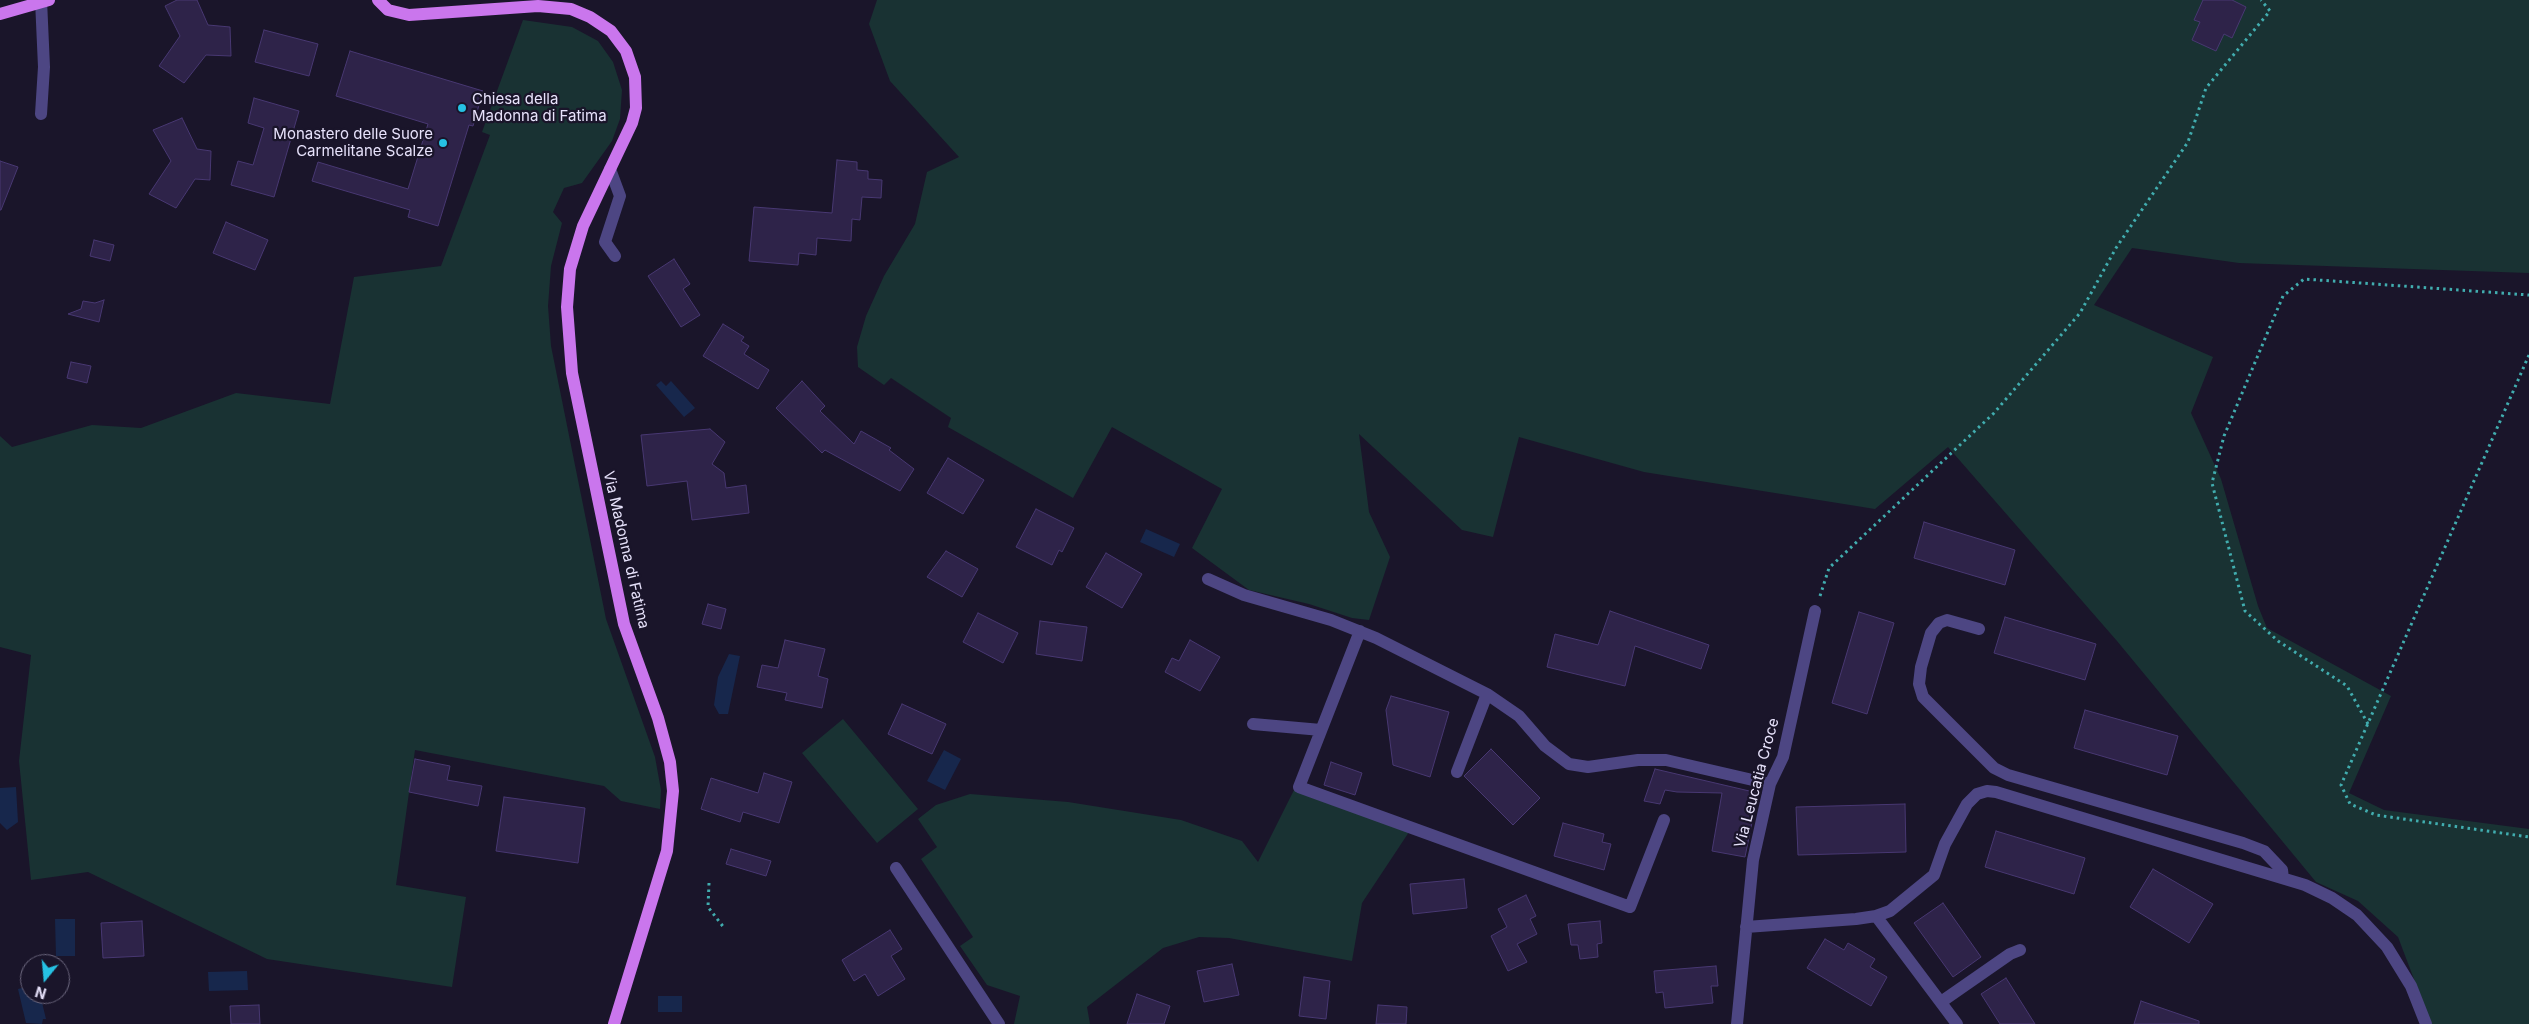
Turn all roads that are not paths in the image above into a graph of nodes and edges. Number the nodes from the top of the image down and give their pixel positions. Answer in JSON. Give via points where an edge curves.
{"nodes":[{"id":1,"x":378,"y":0,"type":"edge"},
{"id":2,"x":44,"y":1,"type":"edge"},
{"id":3,"x":0,"y":14,"type":"edge"},
{"id":4,"x":40,"y":114,"type":"dead end"},
{"id":5,"x":610,"y":169,"type":"junction"},
{"id":6,"x":615,"y":256,"type":"dead end"},
{"id":7,"x":1208,"y":579,"type":"dead end"},
{"id":8,"x":1815,"y":611,"type":"road end"},
{"id":9,"x":1979,"y":630,"type":"dead end"},
{"id":10,"x":1360,"y":631,"type":"junction"},
{"id":11,"x":1487,"y":694,"type":"junction"},
{"id":12,"x":1253,"y":724,"type":"dead end"},
{"id":13,"x":1321,"y":730,"type":"junction"},
{"id":14,"x":1457,"y":772,"type":"dead end"},
{"id":15,"x":1770,"y":784,"type":"junction"},
{"id":16,"x":1664,"y":820,"type":"dead end"},
{"id":17,"x":896,"y":868,"type":"dead end"},
{"id":18,"x":2283,"y":878,"type":"junction"},
{"id":19,"x":1876,"y":916,"type":"junction"},
{"id":20,"x":1746,"y":927,"type":"junction"},
{"id":21,"x":2020,"y":950,"type":"dead end"},
{"id":22,"x":1941,"y":1002,"type":"junction"},
{"id":23,"x":614,"y":1024,"type":"edge"},
{"id":24,"x":999,"y":1024,"type":"edge"},
{"id":25,"x":1737,"y":1024,"type":"edge"},
{"id":26,"x":1957,"y":1024,"type":"edge"},
{"id":27,"x":2426,"y":1024,"type":"edge"}],
"edges":[{"from":1,"to":5,"type":"main road","name":"Via Madonna di Fatima","via":[[388,10],[409,15],[554,6],[582,13],[600,23],[626,50],[636,92],[632,123]]},
{"from":2,"to":3,"type":"main road"},
{"from":2,"to":4,"type":"street"},
{"from":5,"to":6,"type":"street","via":[[620,196],[605,242]]},
{"from":5,"to":23,"type":"main road","name":"Via Madonna di Fatima","via":[[583,226],[570,269],[567,307],[572,373],[624,624],[658,718],[670,762],[673,791],[667,851]]},
{"from":7,"to":10,"type":"street","via":[[1244,595]]},
{"from":8,"to":15,"type":"street","name":"Via Leucatia Croce","via":[[1783,757]]},
{"from":9,"to":18,"type":"street","via":[[1947,620],[1939,623],[1931,633],[1919,684],[1923,697],[1994,768],[2008,775],[2244,843],[2264,851],[2282,870]]},
{"from":10,"to":11,"type":"street"},
{"from":10,"to":13,"type":"street"},
{"from":11,"to":14,"type":"street"},
{"from":11,"to":15,"type":"street","via":[[1519,716],[1545,746],[1568,764],[1588,767],[1638,760],[1666,760]]},
{"from":12,"to":13,"type":"street"},
{"from":13,"to":16,"type":"street","via":[[1299,787],[1630,907]]},
{"from":15,"to":20,"type":"street","name":"Via Leucatia Croce","via":[[1753,860]]},
{"from":17,"to":24,"type":"street"},
{"from":18,"to":19,"type":"street","via":[[1987,791],[1977,794],[1967,804],[1945,844],[1934,875],[1890,911]]},
{"from":18,"to":27,"type":"street","via":[[2332,898],[2373,931],[2411,986]]},
{"from":19,"to":20,"type":"street"},
{"from":19,"to":22,"type":"street"},
{"from":20,"to":25,"type":"street","name":"Via Leucatia Croce"},
{"from":21,"to":22,"type":"street"},
{"from":22,"to":26,"type":"street"}]}
